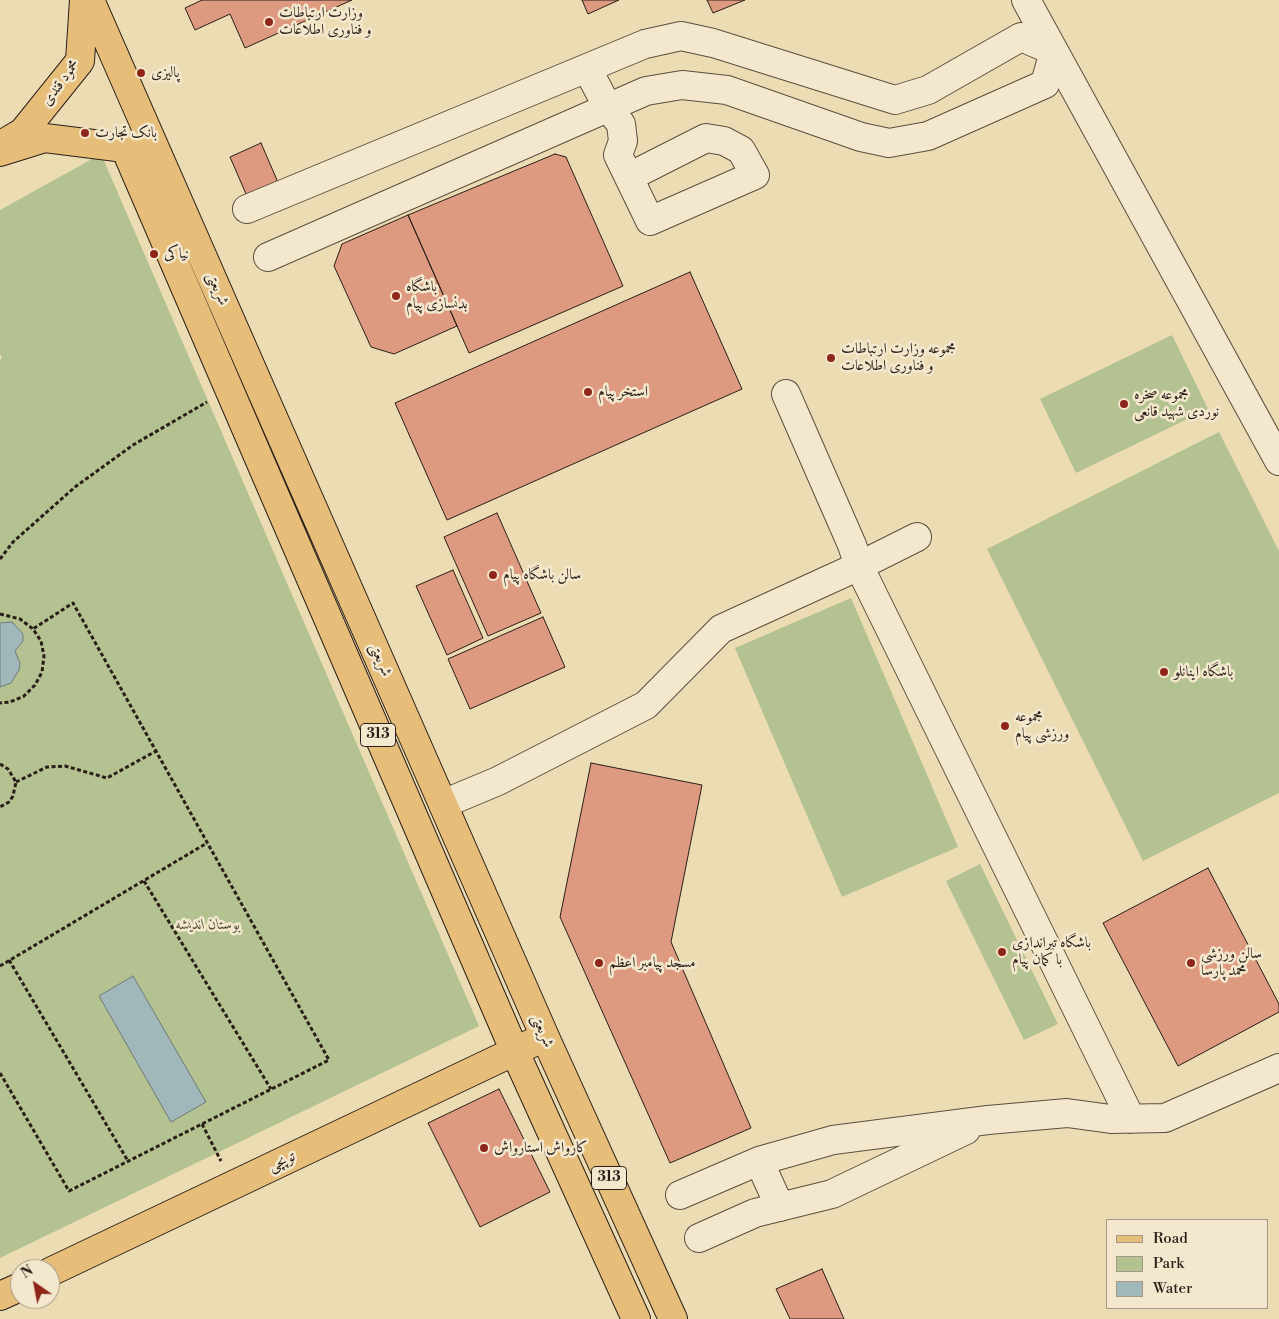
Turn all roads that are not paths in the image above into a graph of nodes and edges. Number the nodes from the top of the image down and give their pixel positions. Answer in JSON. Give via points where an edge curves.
{"nodes":[{"id":1,"x":84,"y":0,"type":"edge"},
{"id":2,"x":90,"y":0,"type":"edge"},
{"id":3,"x":1026,"y":0,"type":"edge"},
{"id":4,"x":1054,"y":50,"type":"junction"},
{"id":5,"x":587,"y":68,"type":"junction"},
{"id":6,"x":608,"y":108,"type":"junction"},
{"id":7,"x":0,"y":146,"type":"edge"},
{"id":8,"x":0,"y":152,"type":"edge"},
{"id":9,"x":629,"y":177,"type":"dead end"},
{"id":10,"x":247,"y":209,"type":"dead end"},
{"id":11,"x":268,"y":257,"type":"dead end"},
{"id":12,"x":786,"y":394,"type":"dead end"},
{"id":13,"x":1279,"y":461,"type":"edge"},
{"id":14,"x":917,"y":537,"type":"dead end"},
{"id":15,"x":859,"y":566,"type":"junction"},
{"id":16,"x":443,"y":804,"type":"junction"},
{"id":17,"x":545,"y":1037,"type":"junction"},
{"id":18,"x":515,"y":1052,"type":"junction"},
{"id":19,"x":1279,"y":1068,"type":"edge"},
{"id":20,"x":1131,"y":1118,"type":"junction"},
{"id":21,"x":988,"y":1120,"type":"junction"},
{"id":22,"x":759,"y":1161,"type":"junction"},
{"id":23,"x":680,"y":1195,"type":"dead end"},
{"id":24,"x":780,"y":1206,"type":"junction"},
{"id":25,"x":699,"y":1238,"type":"dead end"},
{"id":26,"x":60,"y":1267,"type":"edge"},
{"id":27,"x":636,"y":1319,"type":"edge"},
{"id":28,"x":672,"y":1319,"type":"edge"}],
"edges":[{"from":1,"to":7,"type":"main road","name":"محمود قندی","via":[[80,61],[23,132]]},
{"from":2,"to":16,"type":"main road","name":"شریعتی","number":"313"},
{"from":3,"to":4,"type":"lane"},
{"from":4,"to":5,"type":"lane","via":[[1021,37],[928,90],[895,100],[681,36],[645,44]]},
{"from":4,"to":6,"type":"lane","via":[[1045,84],[928,136],[889,144],[727,90],[682,85],[646,91]]},
{"from":4,"to":13,"type":"lane"},
{"from":5,"to":6,"type":"lane"},
{"from":5,"to":10,"type":"lane"},
{"from":6,"to":9,"type":"lane","via":[[621,124],[623,141],[618,155]]},
{"from":6,"to":11,"type":"lane"},
{"from":8,"to":18,"type":"main road","name":"شریعتی","number":"313","via":[[45,138],[125,148]]},
{"from":12,"to":15,"type":"lane"},
{"from":14,"to":15,"type":"lane"},
{"from":15,"to":16,"type":"lane","via":[[721,629],[646,704],[498,781]]},
{"from":15,"to":20,"type":"lane"},
{"from":16,"to":17,"type":"main road","name":"شریعتی","number":"313"},
{"from":17,"to":18,"type":"main road","name":"توپچی"},
{"from":17,"to":28,"type":"main road","name":"شریعتی","number":"313"},
{"from":18,"to":26,"type":"main road","name":"توپچی"},
{"from":18,"to":27,"type":"main road","name":"شریعتی","number":"313"},
{"from":19,"to":20,"type":"lane","via":[[1165,1118]]},
{"from":20,"to":21,"type":"lane","via":[[1111,1119],[1067,1113]]},
{"from":21,"to":22,"type":"lane","via":[[833,1140]]},
{"from":21,"to":24,"type":"lane","via":[[832,1194]]},
{"from":22,"to":23,"type":"lane"},
{"from":22,"to":24,"type":"lane"},
{"from":24,"to":25,"type":"lane","via":[[755,1213]]}]}
